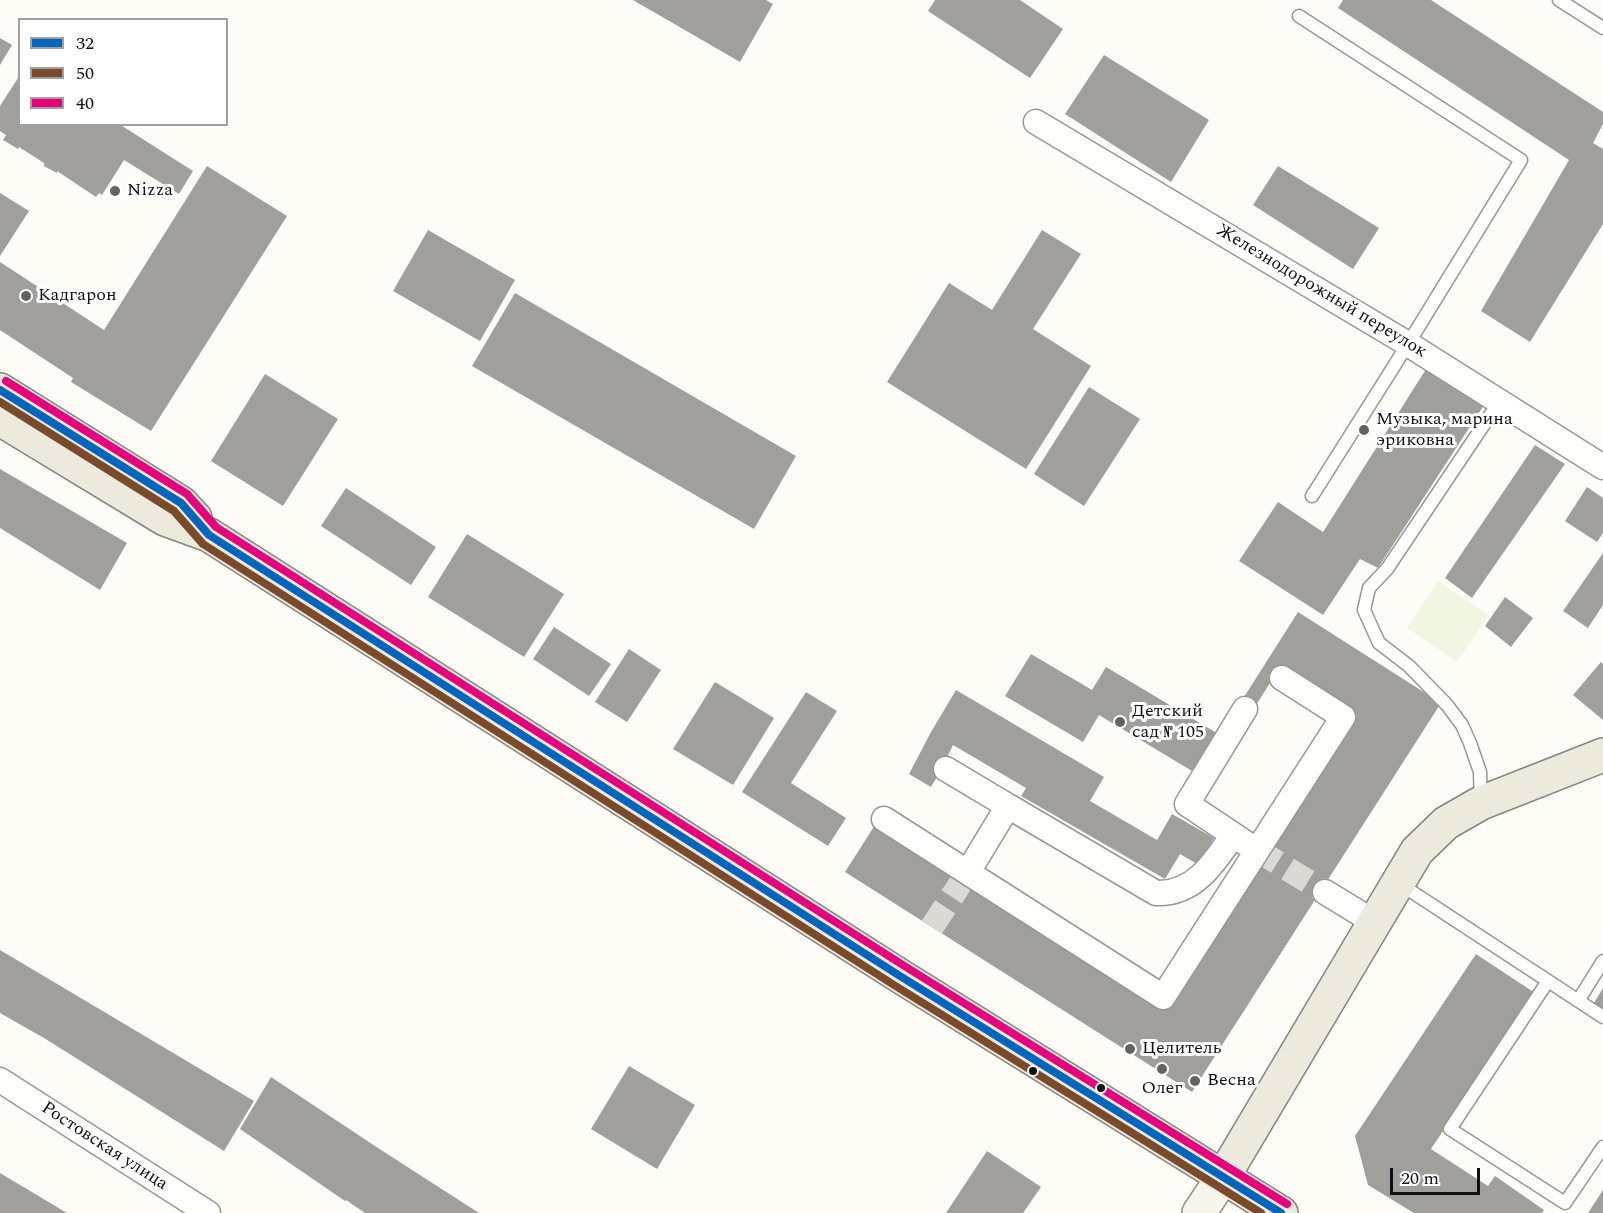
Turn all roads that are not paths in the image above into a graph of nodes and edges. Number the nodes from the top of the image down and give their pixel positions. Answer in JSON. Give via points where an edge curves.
{"nodes":[{"id":1,"x":1559,"y":0,"type":"edge"},
{"id":2,"x":1299,"y":16,"type":"dead end"},
{"id":3,"x":1603,"y":28,"type":"edge"},
{"id":4,"x":1036,"y":122,"type":"dead end"},
{"id":5,"x":1408,"y":344,"type":"junction"},
{"id":6,"x":0,"y":390,"type":"edge"},
{"id":7,"x":1499,"y":402,"type":"junction"},
{"id":8,"x":0,"y":419,"type":"edge"},
{"id":9,"x":1603,"y":467,"type":"edge"},
{"id":10,"x":1312,"y":496,"type":"dead end"},
{"id":11,"x":209,"y":536,"type":"junction"},
{"id":12,"x":1282,"y":678,"type":"dead end"},
{"id":13,"x":1245,"y":709,"type":"dead end"},
{"id":14,"x":1603,"y":755,"type":"edge"},
{"id":15,"x":946,"y":770,"type":"dead end"},
{"id":16,"x":1481,"y":803,"type":"junction"},
{"id":17,"x":1008,"y":806,"type":"junction"},
{"id":18,"x":884,"y":819,"type":"dead end"},
{"id":19,"x":1233,"y":835,"type":"junction"},
{"id":20,"x":1257,"y":850,"type":"junction"},
{"id":21,"x":968,"y":872,"type":"junction"},
{"id":22,"x":1398,"y":883,"type":"junction"},
{"id":23,"x":1325,"y":892,"type":"tunnel mouth"},
{"id":24,"x":1374,"y":922,"type":"junction"},
{"id":25,"x":1603,"y":961,"type":"edge"},
{"id":26,"x":1548,"y":981,"type":"junction"},
{"id":27,"x":1578,"y":1001,"type":"junction"},
{"id":28,"x":1603,"y":1017,"type":"edge"},
{"id":29,"x":0,"y":1080,"type":"edge"},
{"id":30,"x":1603,"y":1147,"type":"edge"},
{"id":31,"x":1223,"y":1177,"type":"junction"},
{"id":32,"x":208,"y":1213,"type":"edge"},
{"id":33,"x":1199,"y":1213,"type":"edge"},
{"id":34,"x":1281,"y":1213,"type":"edge"}],
"edges":[{"from":1,"to":3,"type":"lane"},
{"from":2,"to":5,"type":"lane","via":[[1521,160]]},
{"from":4,"to":5,"type":"street","name":"Железнодорожный переулок"},
{"from":5,"to":7,"type":"street","name":"Железнодорожный переулок"},
{"from":5,"to":10,"type":"lane"},
{"from":6,"to":11,"type":"main road","via":[[181,502]]},
{"from":7,"to":9,"type":"street","name":"Железнодорожный переулок"},
{"from":7,"to":16,"type":"lane","via":[[1387,569],[1369,588],[1364,610],[1379,643],[1409,666],[1462,725],[1480,772]]},
{"from":8,"to":11,"type":"main road","via":[[165,519]]},
{"from":11,"to":31,"type":"main road"},
{"from":12,"to":20,"type":"street","via":[[1343,717]]},
{"from":13,"to":19,"type":"street","via":[[1188,794],[1186,804]]},
{"from":14,"to":16,"type":"main road"},
{"from":15,"to":17,"type":"street"},
{"from":16,"to":22,"type":"main road","via":[[1446,823],[1417,851]]},
{"from":17,"to":19,"type":"street","via":[[1156,893],[1168,893],[1201,877]]},
{"from":17,"to":21,"type":"street"},
{"from":18,"to":21,"type":"street"},
{"from":19,"to":20,"type":"street"},
{"from":20,"to":21,"type":"street","via":[[1163,997]]},
{"from":22,"to":24,"type":"main road"},
{"from":22,"to":26,"type":"lane"},
{"from":23,"to":24,"type":"street"},
{"from":24,"to":31,"type":"main road"},
{"from":25,"to":27,"type":"lane"},
{"from":26,"to":27,"type":"lane"},
{"from":26,"to":30,"type":"lane","via":[[1450,1129],[1565,1203]]},
{"from":27,"to":28,"type":"lane"},
{"from":29,"to":32,"type":"street","name":"Ростовская улица"},
{"from":31,"to":33,"type":"street"},
{"from":31,"to":34,"type":"main road"}]}
